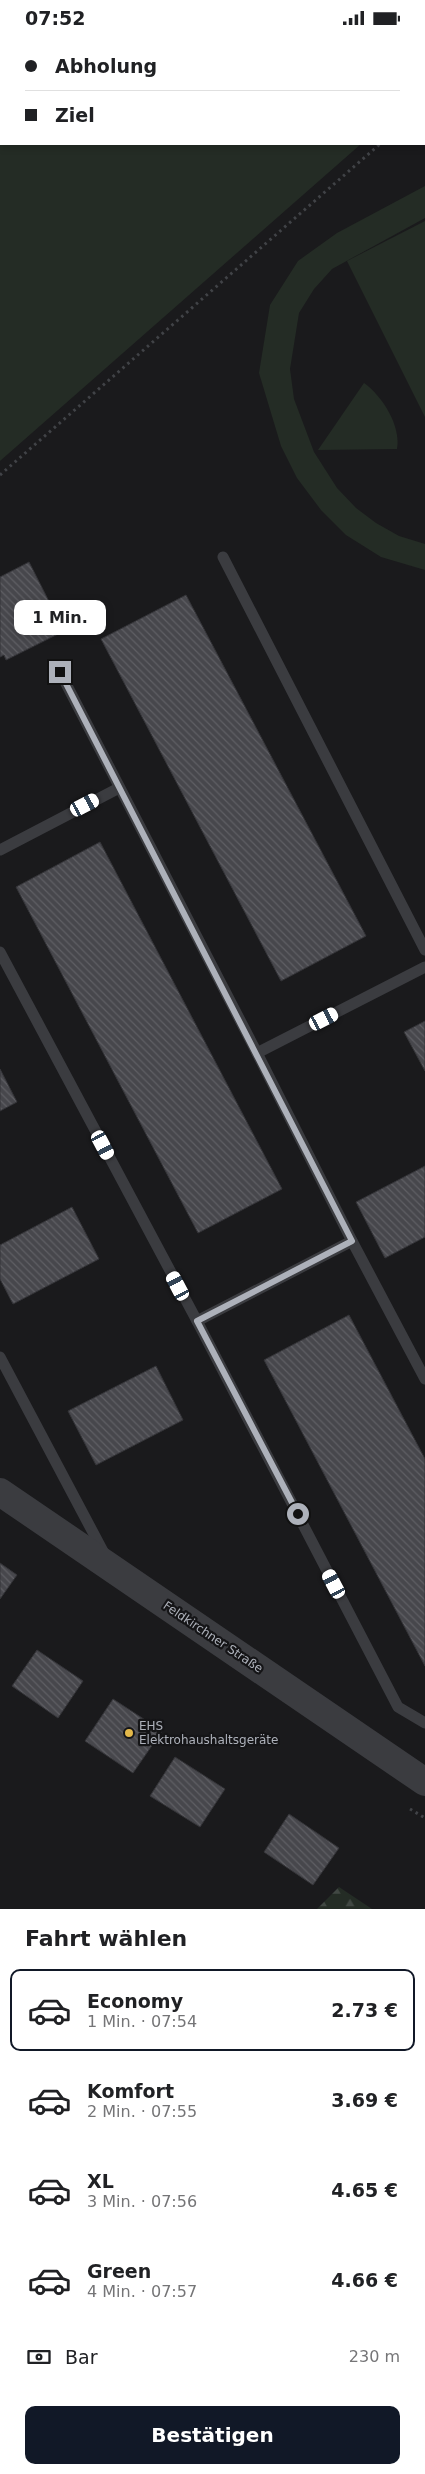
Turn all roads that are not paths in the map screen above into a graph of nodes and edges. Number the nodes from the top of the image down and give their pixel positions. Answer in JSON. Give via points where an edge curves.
{"nodes":[{"id":1,"x":223,"y":557,"type":"dead end"},
{"id":2,"x":60,"y":672,"type":"dead end"},
{"id":3,"x":119,"y":788,"type":"junction"},
{"id":4,"x":0,"y":849,"type":"edge"},
{"id":5,"x":425,"y":950,"type":"edge"},
{"id":6,"x":0,"y":952,"type":"edge"},
{"id":7,"x":425,"y":967,"type":"edge"},
{"id":8,"x":258,"y":1053,"type":"junction"},
{"id":9,"x":352,"y":1241,"type":"junction"},
{"id":10,"x":197,"y":1321,"type":"junction"},
{"id":11,"x":0,"y":1357,"type":"edge"},
{"id":12,"x":425,"y":1379,"type":"edge"},
{"id":13,"x":0,"y":1492,"type":"edge"},
{"id":14,"x":112,"y":1568,"type":"junction"},
{"id":15,"x":425,"y":1723,"type":"edge"},
{"id":16,"x":425,"y":1782,"type":"edge"}],
"edges":[{"from":1,"to":5,"type":"lane"},
{"from":2,"to":3,"type":"lane"},
{"from":3,"to":4,"type":"lane"},
{"from":3,"to":8,"type":"lane"},
{"from":6,"to":10,"type":"lane"},
{"from":7,"to":8,"type":"lane"},
{"from":8,"to":9,"type":"lane"},
{"from":9,"to":10,"type":"lane"},
{"from":9,"to":12,"type":"lane"},
{"from":10,"to":15,"type":"lane","via":[[398,1707]]},
{"from":11,"to":14,"type":"lane"},
{"from":13,"to":14,"type":"street","name":"Feldkirchner Straße"},
{"from":14,"to":16,"type":"street","name":"Feldkirchner Straße"}]}
